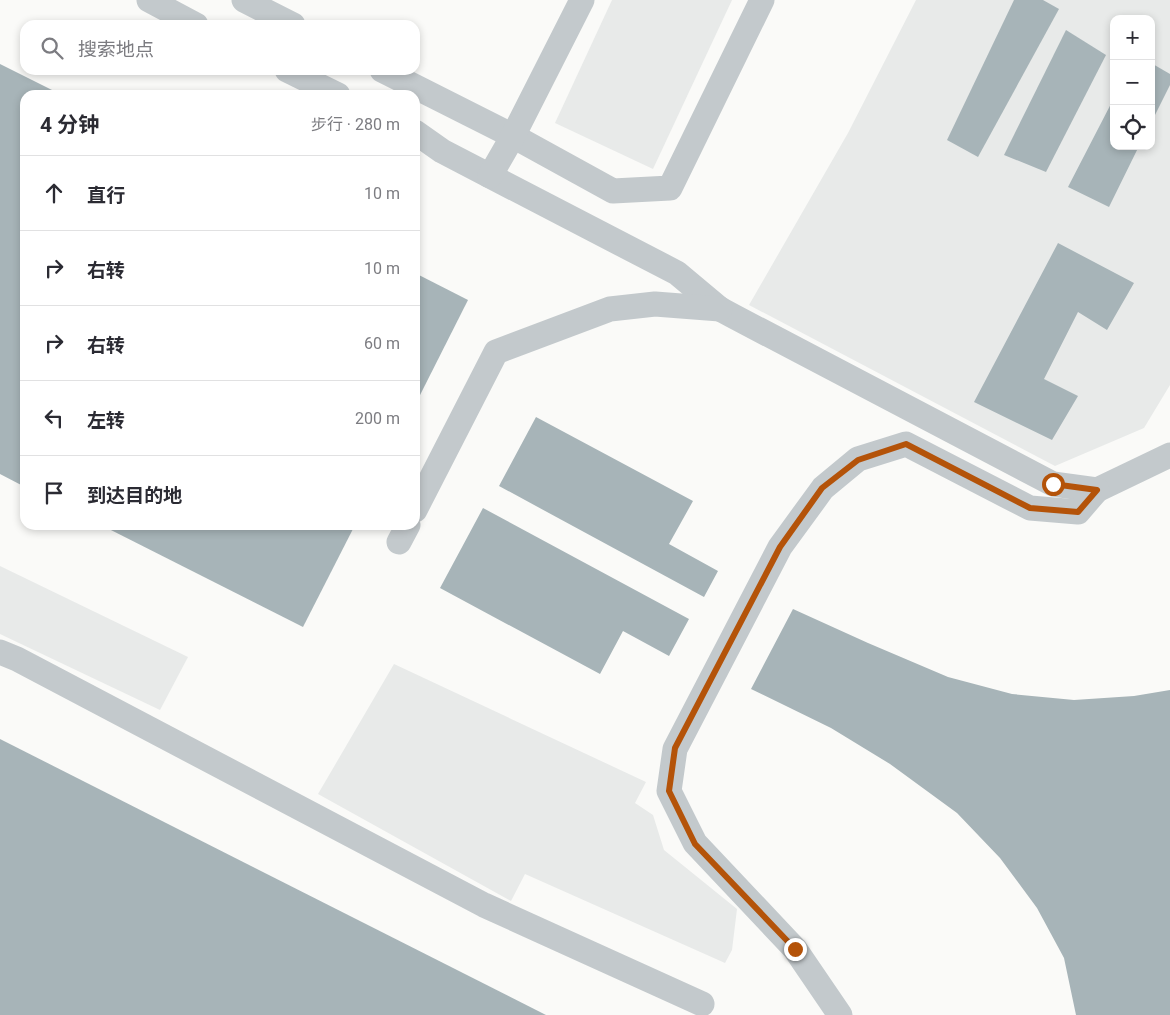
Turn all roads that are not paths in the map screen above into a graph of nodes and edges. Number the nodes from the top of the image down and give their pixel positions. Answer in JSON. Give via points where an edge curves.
{"nodes":[{"id":1,"x":149,"y":0,"type":"edge"},
{"id":2,"x":244,"y":0,"type":"edge"},
{"id":3,"x":582,"y":0,"type":"edge"},
{"id":4,"x":762,"y":0,"type":"edge"},
{"id":5,"x":187,"y":20,"type":"edge"},
{"id":6,"x":283,"y":20,"type":"edge"},
{"id":7,"x":297,"y":75,"type":"edge"},
{"id":8,"x":392,"y":75,"type":"edge"},
{"id":9,"x":328,"y":90,"type":"edge"},
{"id":10,"x":420,"y":136,"type":"edge"},
{"id":11,"x":513,"y":136,"type":"junction"},
{"id":12,"x":490,"y":176,"type":"junction"},
{"id":13,"x":720,"y":309,"type":"junction"},
{"id":14,"x":1170,"y":455,"type":"edge"},
{"id":15,"x":1097,"y":490,"type":"junction"},
{"id":16,"x":420,"y":500,"type":"edge"},
{"id":17,"x":0,"y":652,"type":"edge"},
{"id":18,"x":702,"y":1004,"type":"dead end"},
{"id":19,"x":840,"y":1015,"type":"edge"}],
"edges":[{"from":1,"to":5,"type":"lane"},
{"from":2,"to":6,"type":"lane"},
{"from":3,"to":11,"type":"lane"},
{"from":4,"to":11,"type":"lane","via":[[670,188],[613,191]]},
{"from":7,"to":9,"type":"lane"},
{"from":8,"to":11,"type":"lane"},
{"from":10,"to":12,"type":"lane"},
{"from":11,"to":12,"type":"lane"},
{"from":12,"to":13,"type":"lane","via":[[677,273]]},
{"from":13,"to":15,"type":"lane","via":[[1053,484]]},
{"from":13,"to":16,"type":"lane","via":[[655,304],[610,309],[496,352]]},
{"from":14,"to":15,"type":"lane"},
{"from":15,"to":19,"type":"lane","via":[[1078,512],[1030,508],[906,444],[858,460],[822,488],[780,547],[675,748],[669,791],[695,844],[795,949]]},
{"from":17,"to":18,"type":"lane","via":[[484,905]]}]}
